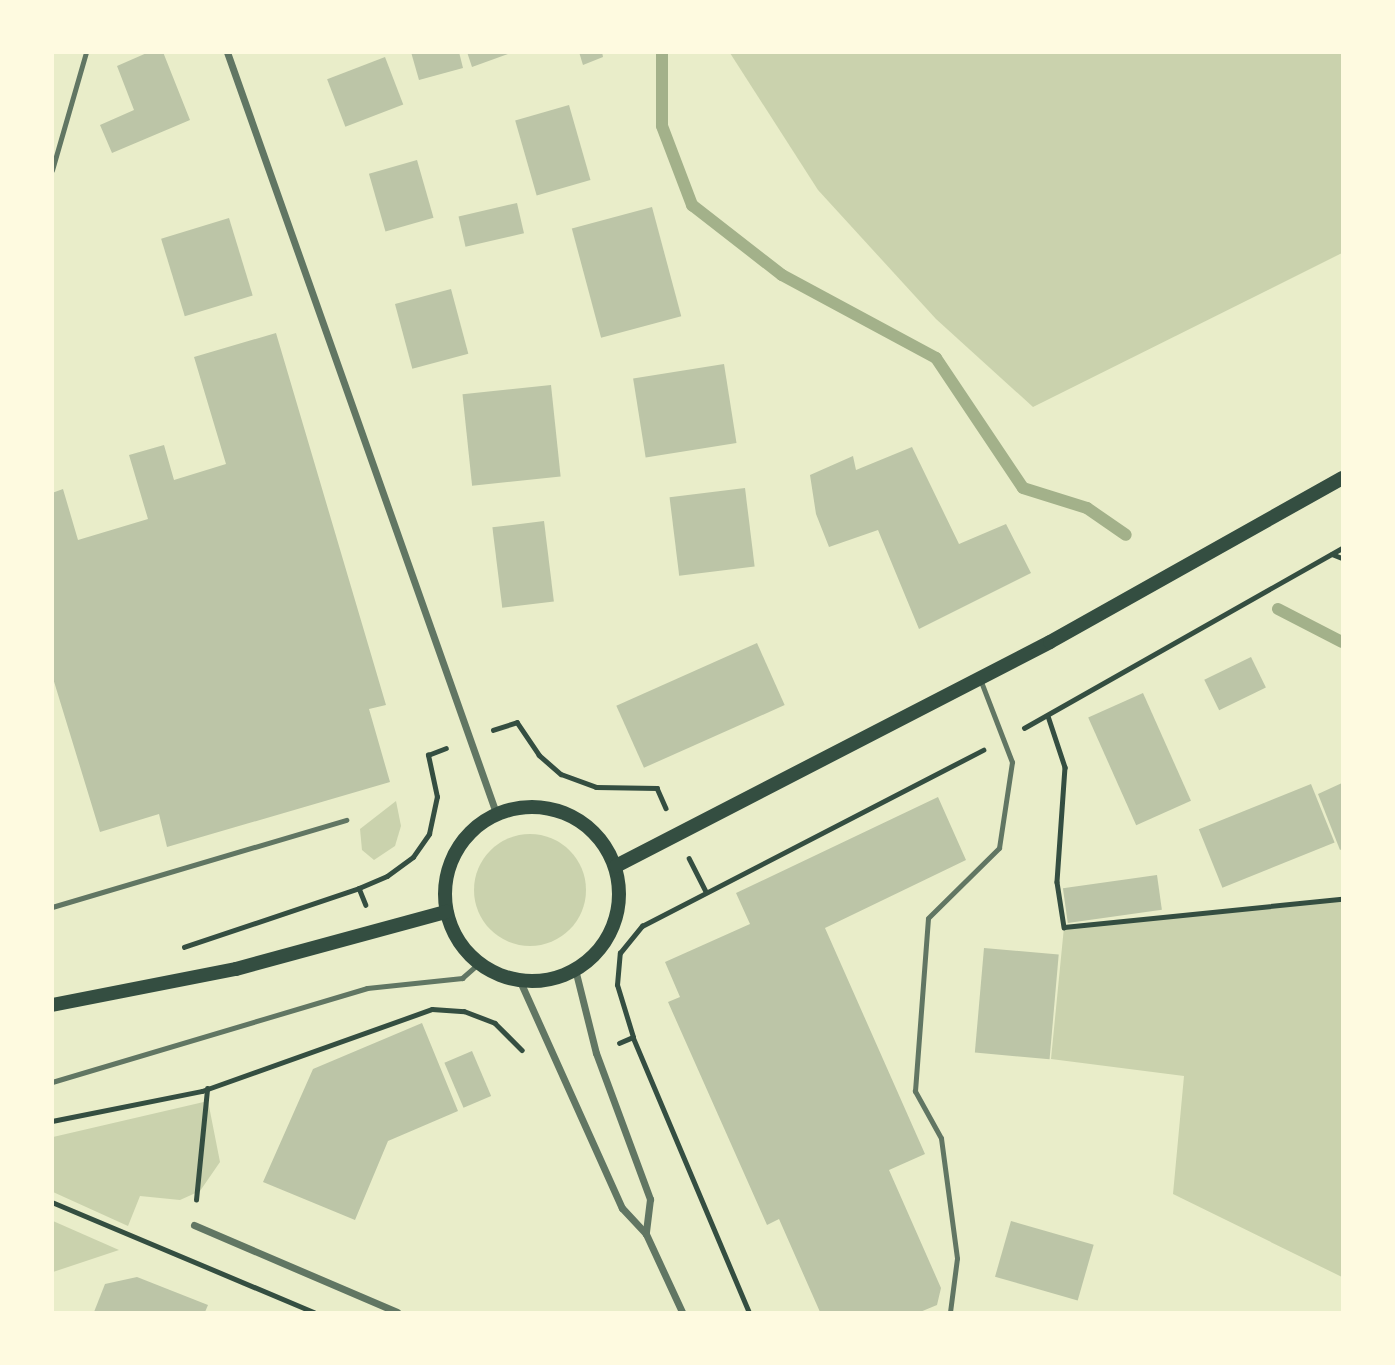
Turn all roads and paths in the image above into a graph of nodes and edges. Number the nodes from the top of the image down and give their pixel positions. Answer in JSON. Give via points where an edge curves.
{"nodes":[{"id":1,"x":86,"y":52,"type":"edge"},
{"id":2,"x":227,"y":52,"type":"edge"},
{"id":3,"x":52,"y":170,"type":"edge"},
{"id":4,"x":1342,"y":478,"type":"edge"},
{"id":5,"x":1342,"y":548,"type":"edge"},
{"id":6,"x":1332,"y":554,"type":"junction"},
{"id":7,"x":1342,"y":558,"type":"edge"},
{"id":8,"x":980,"y":678,"type":"junction"},
{"id":9,"x":470,"y":739,"type":"junction"},
{"id":10,"x":496,"y":813,"type":"junction"},
{"id":11,"x":346,"y":820,"type":"dead end"},
{"id":12,"x":677,"y":834,"type":"junction"},
{"id":13,"x":616,"y":866,"type":"junction"},
{"id":14,"x":1342,"y":899,"type":"edge"},
{"id":15,"x":52,"y":906,"type":"edge"},
{"id":16,"x":446,"y":912,"type":"junction"},
{"id":17,"x":181,"y":947,"type":"dead end"},
{"id":18,"x":478,"y":964,"type":"junction"},
{"id":19,"x":575,"y":969,"type":"junction"},
{"id":20,"x":519,"y":979,"type":"junction"},
{"id":21,"x":52,"y":1005,"type":"edge"},
{"id":22,"x":633,"y":1037,"type":"dead end"},
{"id":23,"x":52,"y":1082,"type":"edge"},
{"id":24,"x":207,"y":1089,"type":"dead end"},
{"id":25,"x":52,"y":1202,"type":"edge"},
{"id":26,"x":194,"y":1225,"type":"joint"},
{"id":27,"x":646,"y":1234,"type":"junction"},
{"id":28,"x":313,"y":1312,"type":"edge"},
{"id":29,"x":397,"y":1312,"type":"edge"},
{"id":30,"x":682,"y":1312,"type":"edge"},
{"id":31,"x":749,"y":1312,"type":"edge"},
{"id":32,"x":950,"y":1312,"type":"edge"}],
"edges":[{"from":1,"to":3,"type":"lane"},
{"from":2,"to":9,"type":"street"},
{"from":4,"to":8,"type":"main road"},
{"from":5,"to":6,"type":"path"},
{"from":6,"to":7,"type":"path"},
{"from":6,"to":14,"type":"path","via":[[1048,716],[1065,767],[1057,882],[1064,927]]},
{"from":8,"to":12,"type":"main road"},
{"from":8,"to":32,"type":"lane","via":[[1012,762],[999,848],[928,918],[915,1091],[941,1138],[957,1258]]},
{"from":9,"to":10,"type":"street"},
{"from":9,"to":12,"type":"path","via":[[517,722],[539,755],[561,774],[596,787],[657,788]]},
{"from":9,"to":17,"type":"path","via":[[428,755],[437,797],[429,834],[413,857],[396,870],[290,914]]},
{"from":10,"to":13,"type":"main road","via":[[532,805],[565,812],[599,836]]},
{"from":10,"to":16,"type":"main road","via":[[473,828],[455,850],[444,881]]},
{"from":11,"to":15,"type":"lane"},
{"from":12,"to":13,"type":"main road"},
{"from":13,"to":19,"type":"main road","via":[[620,900],[612,930],[595,956]]},
{"from":16,"to":18,"type":"main road","via":[[458,941]]},
{"from":16,"to":21,"type":"main road","via":[[236,969]]},
{"from":18,"to":20,"type":"main road","via":[[501,977]]},
{"from":18,"to":23,"type":"lane","via":[[462,978],[367,988]]},
{"from":19,"to":20,"type":"main road","via":[[542,981]]},
{"from":19,"to":27,"type":"street","via":[[596,1053],[650,1199]]},
{"from":20,"to":27,"type":"street","via":[[622,1208]]},
{"from":22,"to":31,"type":"path"},
{"from":24,"to":26,"type":"path"},
{"from":25,"to":28,"type":"path"},
{"from":26,"to":29,"type":"street"},
{"from":27,"to":30,"type":"street"}]}
